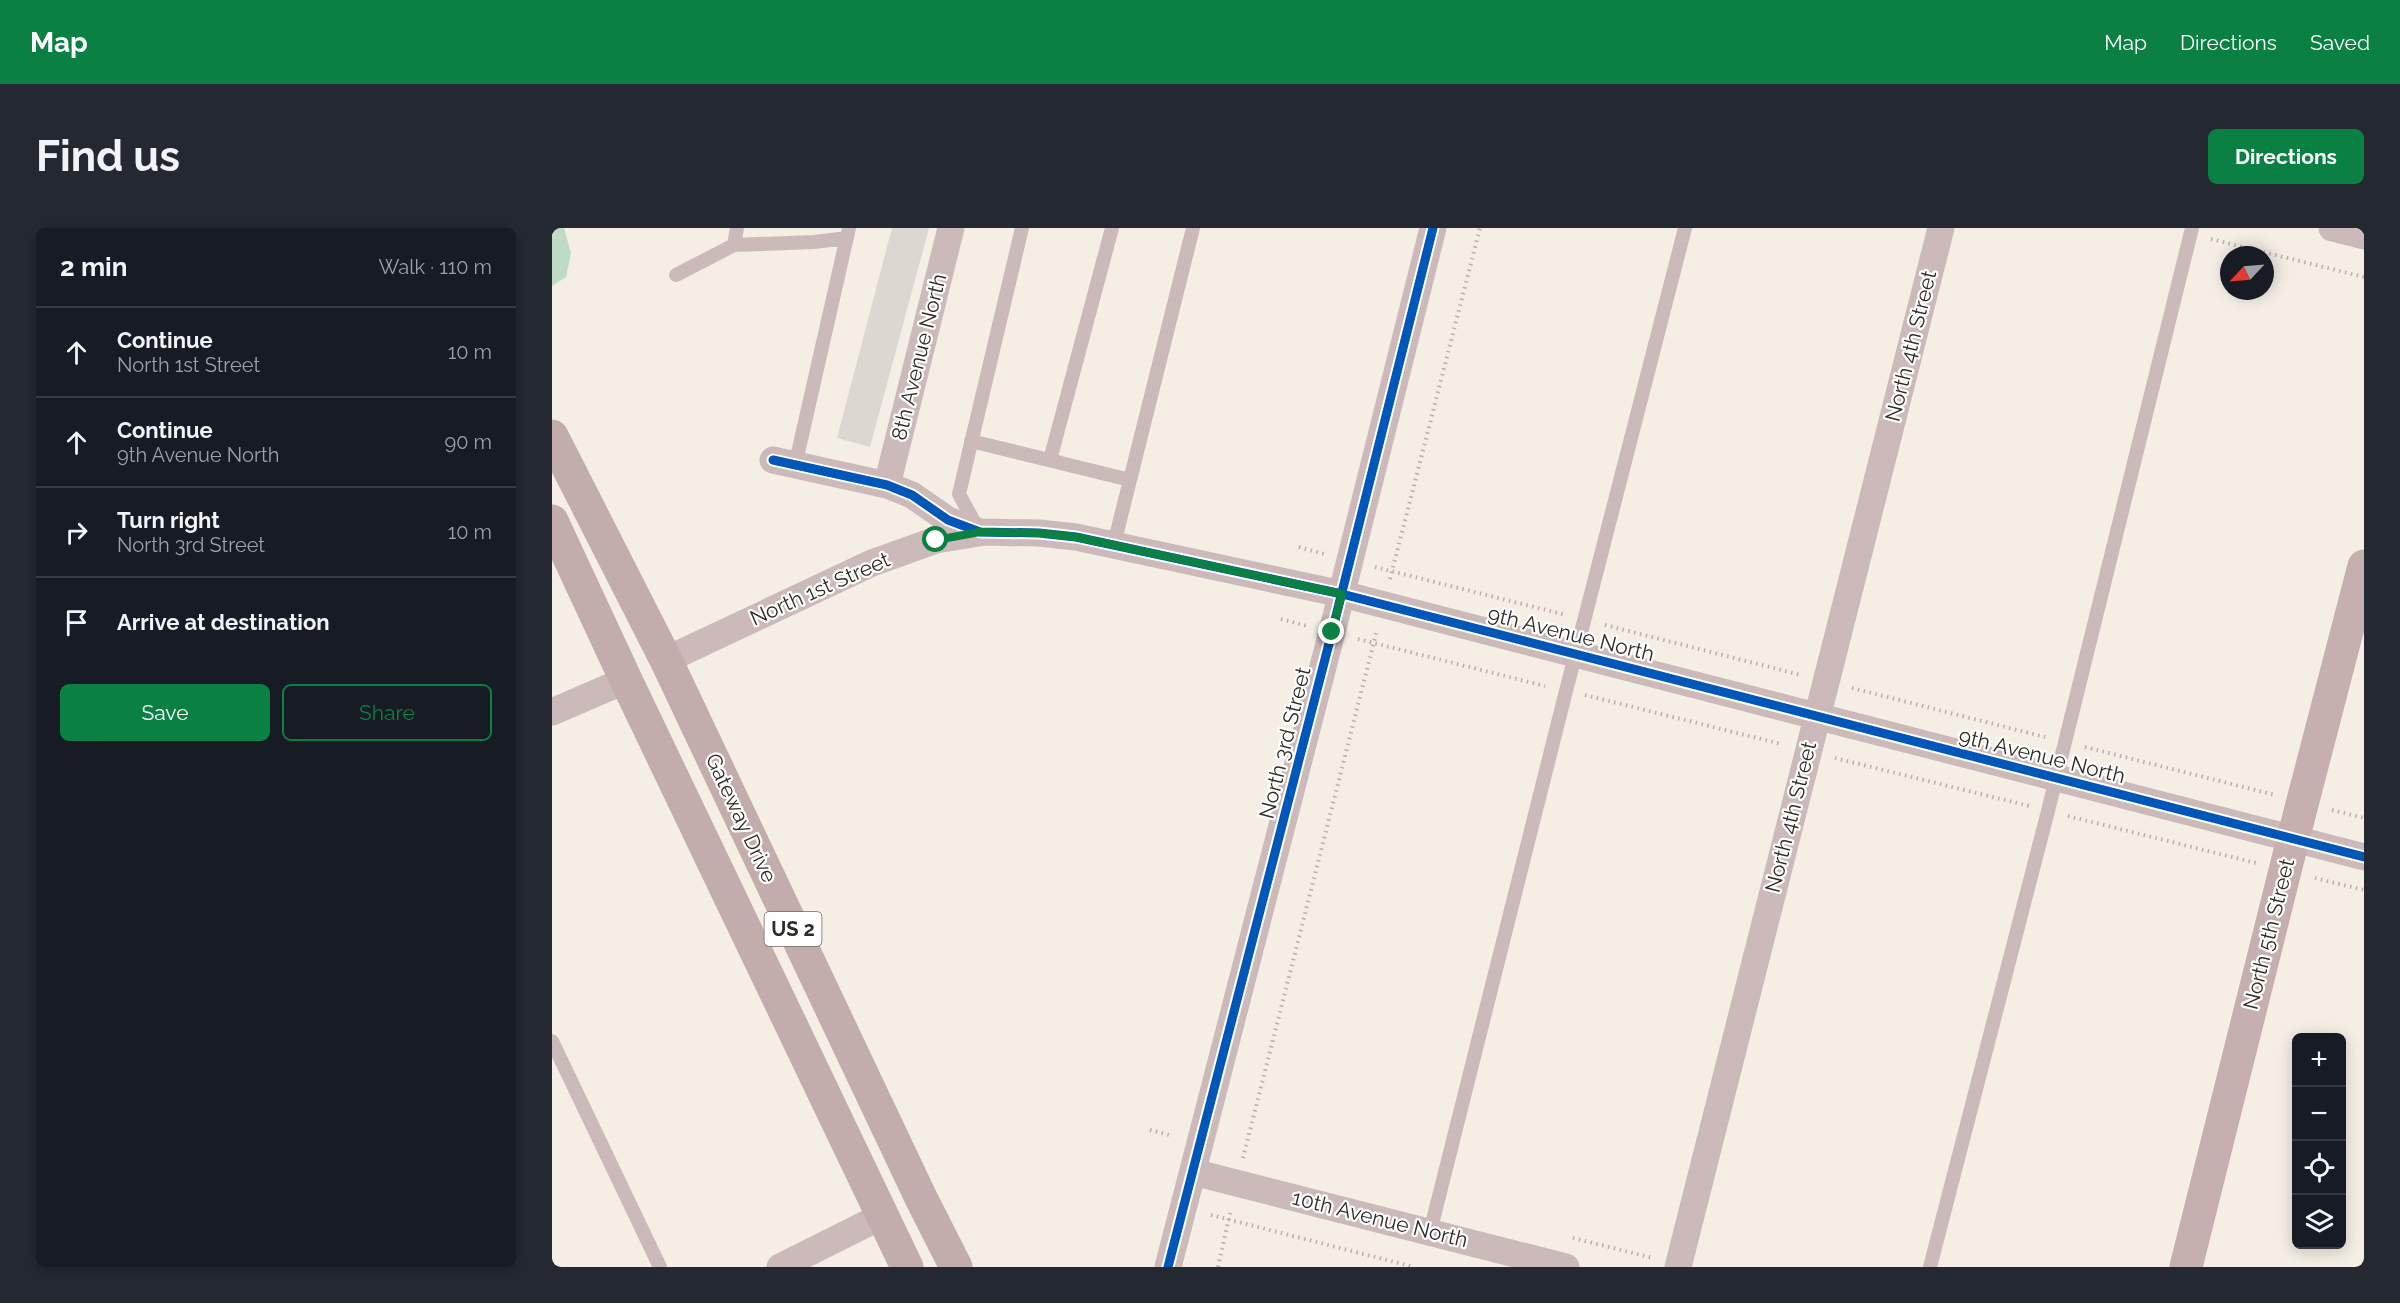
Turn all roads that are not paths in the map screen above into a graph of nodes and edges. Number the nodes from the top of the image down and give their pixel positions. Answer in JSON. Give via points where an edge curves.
{"nodes":[{"id":1,"x":737,"y":228,"type":"edge"},
{"id":2,"x":951,"y":228,"type":"edge"},
{"id":3,"x":1022,"y":228,"type":"edge"},
{"id":4,"x":1112,"y":228,"type":"edge"},
{"id":5,"x":1193,"y":228,"type":"edge"},
{"id":6,"x":1433,"y":228,"type":"edge"},
{"id":7,"x":1685,"y":228,"type":"edge"},
{"id":8,"x":1941,"y":228,"type":"edge"},
{"id":9,"x":2332,"y":228,"type":"edge"},
{"id":10,"x":2192,"y":231,"type":"edge"},
{"id":11,"x":848,"y":233,"type":"edge"},
{"id":12,"x":2364,"y":236,"type":"edge"},
{"id":13,"x":734,"y":246,"type":"junction"},
{"id":14,"x":676,"y":275,"type":"dead end"},
{"id":15,"x":552,"y":436,"type":"edge"},
{"id":16,"x":971,"y":441,"type":"junction"},
{"id":17,"x":1050,"y":460,"type":"junction"},
{"id":18,"x":784,"y":463,"type":"joint"},
{"id":19,"x":1130,"y":480,"type":"junction"},
{"id":20,"x":887,"y":485,"type":"junction"},
{"id":21,"x":552,"y":521,"type":"edge"},
{"id":22,"x":980,"y":532,"type":"junction"},
{"id":23,"x":1114,"y":544,"type":"junction"},
{"id":24,"x":2364,"y":566,"type":"edge"},
{"id":25,"x":1342,"y":594,"type":"junction"},
{"id":26,"x":1575,"y":654,"type":"junction"},
{"id":27,"x":666,"y":660,"type":"junction"},
{"id":28,"x":626,"y":680,"type":"junction"},
{"id":29,"x":552,"y":712,"type":"edge"},
{"id":30,"x":1817,"y":716,"type":"junction"},
{"id":31,"x":2056,"y":778,"type":"junction"},
{"id":32,"x":2293,"y":839,"type":"junction"},
{"id":33,"x":2364,"y":857,"type":"edge"},
{"id":34,"x":552,"y":1041,"type":"edge"},
{"id":35,"x":1193,"y":1172,"type":"junction"},
{"id":36,"x":921,"y":1198,"type":"junction"},
{"id":37,"x":882,"y":1216,"type":"junction"},
{"id":38,"x":1430,"y":1232,"type":"junction"},
{"id":39,"x":660,"y":1267,"type":"edge"},
{"id":40,"x":780,"y":1267,"type":"edge"},
{"id":41,"x":908,"y":1267,"type":"edge"},
{"id":42,"x":956,"y":1267,"type":"edge"},
{"id":43,"x":1168,"y":1267,"type":"edge"},
{"id":44,"x":1566,"y":1267,"type":"edge"},
{"id":45,"x":1677,"y":1267,"type":"edge"},
{"id":46,"x":1930,"y":1267,"type":"edge"},
{"id":47,"x":2186,"y":1267,"type":"edge"}],
"edges":[{"from":1,"to":13,"type":"lane"},
{"from":2,"to":20,"type":"street","name":"8th Avenue North"},
{"from":3,"to":16,"type":"lane"},
{"from":4,"to":17,"type":"lane"},
{"from":5,"to":19,"type":"lane"},
{"from":6,"to":25,"type":"street","name":"North 3rd Street"},
{"from":7,"to":26,"type":"lane"},
{"from":8,"to":30,"type":"street","name":"North 4th Street"},
{"from":9,"to":12,"type":"street"},
{"from":10,"to":31,"type":"lane"},
{"from":11,"to":13,"type":"lane","via":[[814,243]]},
{"from":11,"to":18,"type":"lane"},
{"from":13,"to":14,"type":"lane"},
{"from":15,"to":27,"type":"highway","name":"Gateway Drive","number":"US 2"},
{"from":16,"to":17,"type":"lane"},
{"from":16,"to":22,"type":"lane","via":[[959,494]]},
{"from":17,"to":19,"type":"lane"},
{"from":18,"to":20,"type":"street","name":"9th Avenue North"},
{"from":19,"to":23,"type":"lane"},
{"from":20,"to":22,"type":"street","name":"9th Avenue North","via":[[912,495],[948,520]]},
{"from":21,"to":28,"type":"highway","name":"Gateway Drive","number":"US 2"},
{"from":22,"to":23,"type":"street","name":"9th Avenue North","via":[[1039,533]]},
{"from":22,"to":27,"type":"street","name":"North 1st Street","via":[[936,540],[872,562]]},
{"from":23,"to":25,"type":"street","name":"9th Avenue North"},
{"from":24,"to":32,"type":"main road","name":"North 5th Street"},
{"from":25,"to":26,"type":"street","name":"9th Avenue North"},
{"from":25,"to":35,"type":"street","name":"North 3rd Street"},
{"from":26,"to":30,"type":"street","name":"9th Avenue North"},
{"from":26,"to":38,"type":"lane"},
{"from":27,"to":28,"type":"highway"},
{"from":27,"to":36,"type":"highway","name":"Gateway Drive","number":"US 2"},
{"from":28,"to":29,"type":"street"},
{"from":28,"to":37,"type":"highway","name":"Gateway Drive","number":"US 2"},
{"from":30,"to":31,"type":"street","name":"9th Avenue North"},
{"from":30,"to":45,"type":"street","name":"North 4th Street"},
{"from":31,"to":32,"type":"street","name":"9th Avenue North"},
{"from":31,"to":46,"type":"lane"},
{"from":32,"to":33,"type":"street","name":"9th Avenue North"},
{"from":32,"to":47,"type":"main road","name":"North 5th Street"},
{"from":34,"to":39,"type":"lane"},
{"from":35,"to":38,"type":"street","name":"10th Avenue North"},
{"from":35,"to":43,"type":"street","name":"North 3rd Street"},
{"from":36,"to":37,"type":"highway"},
{"from":36,"to":42,"type":"highway","name":"Gateway Drive","number":"US 2"},
{"from":37,"to":40,"type":"street"},
{"from":37,"to":41,"type":"highway","name":"Gateway Drive","number":"US 2"},
{"from":38,"to":44,"type":"street","name":"10th Avenue North"}]}
